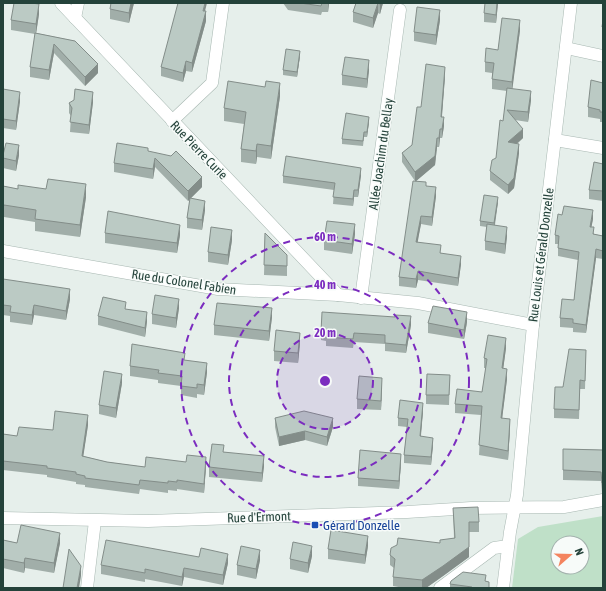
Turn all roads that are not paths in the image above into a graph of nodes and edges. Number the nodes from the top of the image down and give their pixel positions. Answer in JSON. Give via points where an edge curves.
{"nodes":[{"id":1,"x":61,"y":3,"type":"edge"},
{"id":2,"x":78,"y":3,"type":"edge"},
{"id":3,"x":223,"y":3,"type":"edge"},
{"id":4,"x":571,"y":3,"type":"edge"},
{"id":5,"x":400,"y":10,"type":"dead end"},
{"id":6,"x":75,"y":18,"type":"junction"},
{"id":7,"x":566,"y":48,"type":"junction"},
{"id":8,"x":603,"y":56,"type":"edge"},
{"id":9,"x":172,"y":121,"type":"junction"},
{"id":10,"x":555,"y":140,"type":"junction"},
{"id":11,"x":603,"y":148,"type":"edge"},
{"id":12,"x":3,"y":251,"type":"edge"},
{"id":13,"x":338,"y":295,"type":"junction"},
{"id":14,"x":361,"y":298,"type":"junction"},
{"id":15,"x":533,"y":325,"type":"junction"},
{"id":16,"x":603,"y":500,"type":"edge"},
{"id":17,"x":515,"y":508,"type":"junction"},
{"id":18,"x":3,"y":518,"type":"edge"},
{"id":19,"x":95,"y":521,"type":"junction"},
{"id":20,"x":508,"y":546,"type":"junction"},
{"id":21,"x":86,"y":588,"type":"edge"},
{"id":22,"x":440,"y":588,"type":"edge"},
{"id":23,"x":503,"y":588,"type":"edge"}],
"edges":[{"from":1,"to":6,"type":"street","name":"Rue Pierre Curie"},
{"from":2,"to":6,"type":"street"},
{"from":3,"to":9,"type":"street","via":[[212,83]]},
{"from":4,"to":7,"type":"street","name":"Rue Louis et Gérald Donzelle"},
{"from":5,"to":14,"type":"street","name":"Allée Joachim du Bellay"},
{"from":6,"to":9,"type":"street","name":"Rue Pierre Curie"},
{"from":7,"to":8,"type":"street"},
{"from":7,"to":10,"type":"street","name":"Rue Louis et Gérald Donzelle"},
{"from":9,"to":13,"type":"street","name":"Rue Pierre Curie"},
{"from":10,"to":11,"type":"street"},
{"from":10,"to":15,"type":"street","name":"Rue Louis et Gérald Donzelle"},
{"from":12,"to":13,"type":"street","name":"Rue du Colonel Fabien","via":[[218,289]]},
{"from":13,"to":14,"type":"street","name":"Rue du Colonel Fabien"},
{"from":14,"to":15,"type":"street","name":"Rue du Colonel Fabien","via":[[418,303]]},
{"from":15,"to":17,"type":"street","name":"Rue Louis et Gérald Donzelle"},
{"from":16,"to":17,"type":"street","name":"Rue d'Ermont","via":[[564,507]]},
{"from":17,"to":19,"type":"street","name":"Rue d'Ermont"},
{"from":17,"to":20,"type":"street","name":"Rue Louis et Gérald Donzelle"},
{"from":18,"to":19,"type":"street","name":"Rue d'Ermont"},
{"from":19,"to":21,"type":"street"},
{"from":20,"to":22,"type":"street","via":[[494,548]]},
{"from":20,"to":23,"type":"street","name":"Rue Louis et Gérald Donzelle"}]}
